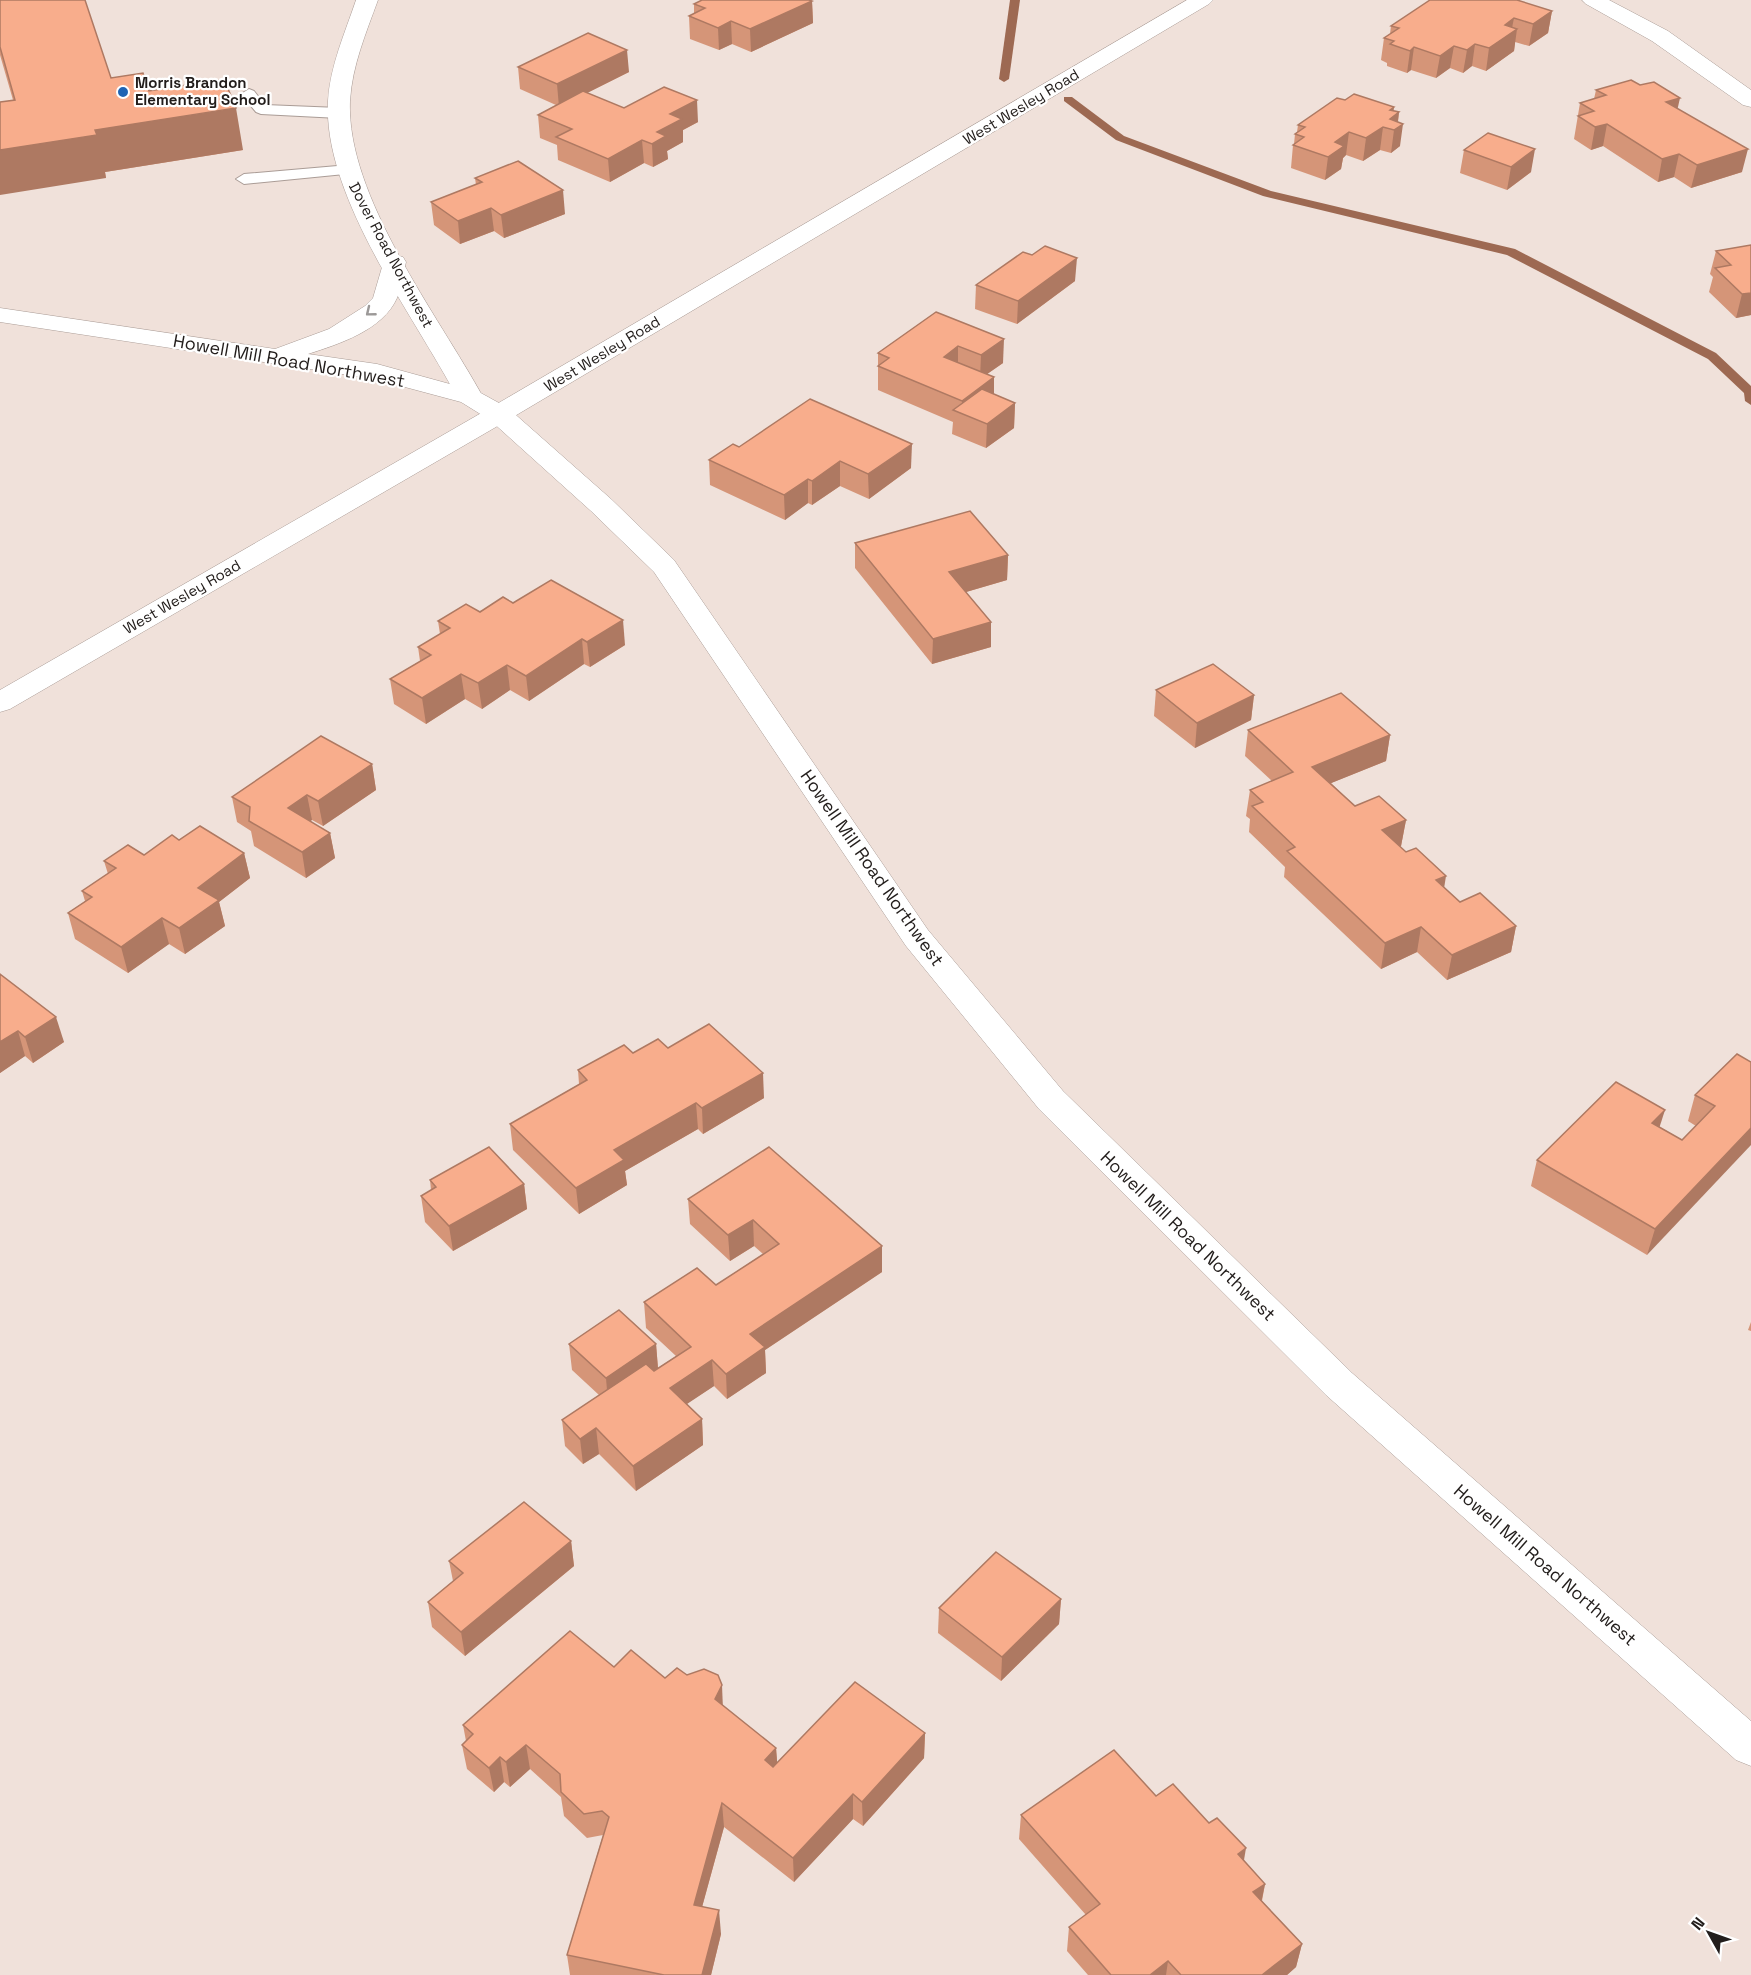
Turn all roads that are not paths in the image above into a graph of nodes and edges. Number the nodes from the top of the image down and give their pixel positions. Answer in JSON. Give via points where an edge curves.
{"nodes":[{"id":1,"x":367,"y":0,"type":"edge"},
{"id":2,"x":1202,"y":0,"type":"edge"},
{"id":3,"x":1593,"y":0,"type":"edge"},
{"id":4,"x":249,"y":94,"type":"dead end"},
{"id":5,"x":1751,"y":100,"type":"edge"},
{"id":6,"x":339,"y":113,"type":"junction"},
{"id":7,"x":349,"y":170,"type":"junction"},
{"id":8,"x":244,"y":179,"type":"dead end"},
{"id":9,"x":394,"y":262,"type":"junction"},
{"id":10,"x":0,"y":315,"type":"edge"},
{"id":11,"x":274,"y":356,"type":"junction"},
{"id":12,"x":470,"y":397,"type":"junction"},
{"id":13,"x":500,"y":414,"type":"junction"},
{"id":14,"x":0,"y":703,"type":"edge"},
{"id":15,"x":1751,"y":1747,"type":"edge"}],
"edges":[{"from":1,"to":6,"type":"street","name":"Dover Road Northwest","via":[[345,66]]},
{"from":2,"to":13,"type":"street","name":"West Wesley Road"},
{"from":3,"to":5,"type":"street","via":[[1660,36]]},
{"from":4,"to":6,"type":"lane","via":[[261,109]]},
{"from":6,"to":7,"type":"street","name":"Dover Road Northwest"},
{"from":7,"to":8,"type":"lane"},
{"from":7,"to":9,"type":"street","name":"Dover Road Northwest"},
{"from":9,"to":11,"type":"street","one_way":true,"via":[[383,301],[358,322],[324,342]]},
{"from":9,"to":12,"type":"street","name":"Dover Road Northwest"},
{"from":10,"to":11,"type":"street","name":"Howell Mill Road Northwest"},
{"from":11,"to":12,"type":"street","name":"Howell Mill Road Northwest","via":[[377,372]]},
{"from":12,"to":13,"type":"street","name":"Howell Mill Road Northwest"},
{"from":13,"to":14,"type":"street","name":"West Wesley Road"},
{"from":13,"to":15,"type":"street","name":"Howell Mill Road Northwest","via":[[664,566],[916,938],[1050,1100],[1339,1384]]}]}
